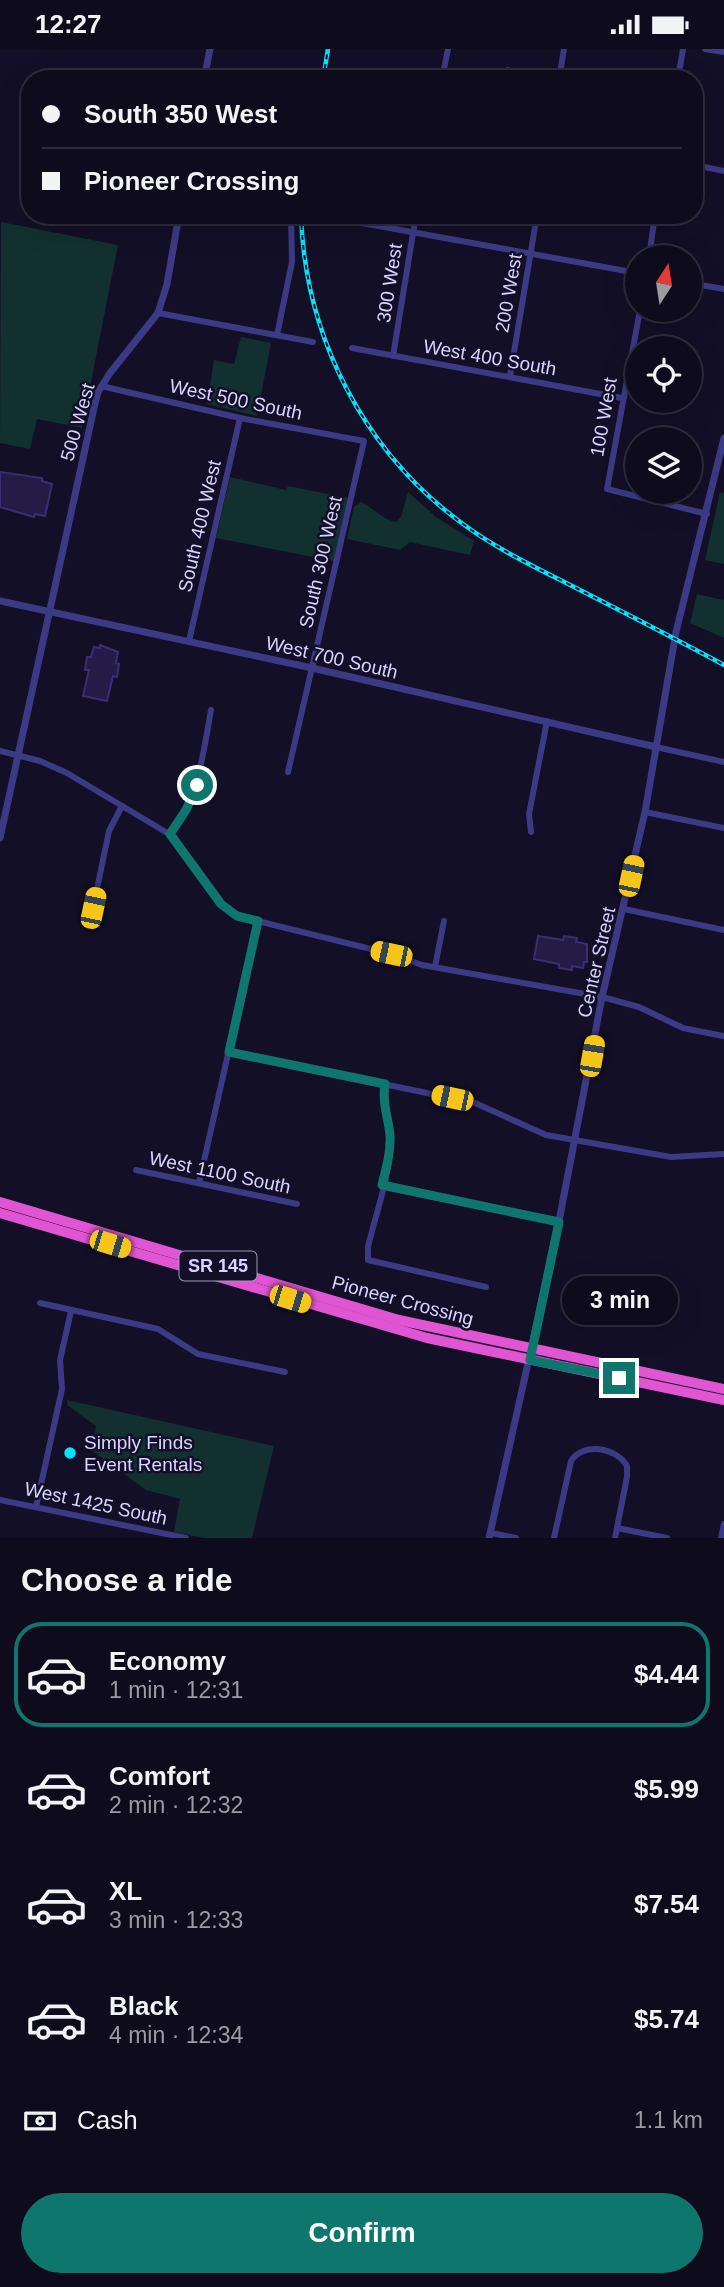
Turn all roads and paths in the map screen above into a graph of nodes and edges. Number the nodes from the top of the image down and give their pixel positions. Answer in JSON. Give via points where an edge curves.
{"nodes":[{"id":1,"x":210,"y":49,"type":"edge"},
{"id":2,"x":448,"y":49,"type":"edge"},
{"id":3,"x":564,"y":49,"type":"edge"},
{"id":4,"x":684,"y":49,"type":"edge"},
{"id":5,"x":705,"y":49,"type":"edge"},
{"id":6,"x":724,"y":52,"type":"edge"},
{"id":7,"x":206,"y":70,"type":"edge"},
{"id":8,"x":444,"y":70,"type":"edge"},
{"id":9,"x":560,"y":70,"type":"edge"},
{"id":10,"x":680,"y":70,"type":"edge"},
{"id":11,"x":703,"y":167,"type":"edge"},
{"id":12,"x":724,"y":171,"type":"edge"},
{"id":13,"x":177,"y":224,"type":"edge"},
{"id":14,"x":291,"y":224,"type":"edge"},
{"id":15,"x":366,"y":224,"type":"edge"},
{"id":16,"x":414,"y":224,"type":"edge"},
{"id":17,"x":536,"y":224,"type":"edge"},
{"id":18,"x":654,"y":224,"type":"edge"},
{"id":19,"x":413,"y":233,"type":"junction"},
{"id":20,"x":651,"y":245,"type":"edge"},
{"id":21,"x":531,"y":253,"type":"junction"},
{"id":22,"x":625,"y":271,"type":"edge"},
{"id":23,"x":702,"y":285,"type":"edge"},
{"id":24,"x":724,"y":289,"type":"edge"},
{"id":25,"x":158,"y":313,"type":"junction"},
{"id":26,"x":638,"y":322,"type":"edge"},
{"id":27,"x":277,"y":335,"type":"junction"},
{"id":28,"x":313,"y":342,"type":"dead end"},
{"id":29,"x":352,"y":348,"type":"dead end"},
{"id":30,"x":393,"y":356,"type":"junction"},
{"id":31,"x":510,"y":376,"type":"junction"},
{"id":32,"x":102,"y":386,"type":"junction"},
{"id":33,"x":622,"y":398,"type":"junction"},
{"id":34,"x":240,"y":418,"type":"junction"},
{"id":35,"x":724,"y":438,"type":"edge"},
{"id":36,"x":363,"y":442,"type":"joint"},
{"id":37,"x":707,"y":514,"type":"junction"},
{"id":38,"x":0,"y":601,"type":"edge"},
{"id":39,"x":49,"y":612,"type":"junction"},
{"id":40,"x":189,"y":641,"type":"junction"},
{"id":41,"x":312,"y":668,"type":"junction"},
{"id":42,"x":211,"y":710,"type":"dead end"},
{"id":43,"x":547,"y":721,"type":"junction"},
{"id":44,"x":656,"y":747,"type":"junction"},
{"id":45,"x":0,"y":751,"type":"edge"},
{"id":46,"x":18,"y":755,"type":"junction"},
{"id":47,"x":724,"y":762,"type":"edge"},
{"id":48,"x":288,"y":772,"type":"dead end"},
{"id":49,"x":122,"y":806,"type":"junction"},
{"id":50,"x":645,"y":812,"type":"junction"},
{"id":51,"x":724,"y":828,"type":"edge"},
{"id":52,"x":531,"y":832,"type":"dead end"},
{"id":53,"x":170,"y":834,"type":"junction"},
{"id":54,"x":0,"y":838,"type":"edge"},
{"id":55,"x":624,"y":909,"type":"junction"},
{"id":56,"x":92,"y":913,"type":"dead end"},
{"id":57,"x":258,"y":921,"type":"junction"},
{"id":58,"x":444,"y":921,"type":"dead end"},
{"id":59,"x":724,"y":930,"type":"edge"},
{"id":60,"x":435,"y":967,"type":"junction"},
{"id":61,"x":603,"y":997,"type":"junction"},
{"id":62,"x":723,"y":1037,"type":"edge"},
{"id":63,"x":229,"y":1052,"type":"junction"},
{"id":64,"x":385,"y":1084,"type":"junction"},
{"id":65,"x":576,"y":1140,"type":"junction"},
{"id":66,"x":724,"y":1154,"type":"edge"},
{"id":67,"x":136,"y":1170,"type":"dead end"},
{"id":68,"x":199,"y":1183,"type":"junction"},
{"id":69,"x":382,"y":1185,"type":"junction"},
{"id":70,"x":0,"y":1202,"type":"edge"},
{"id":71,"x":297,"y":1204,"type":"dead end"},
{"id":72,"x":0,"y":1213,"type":"edge"},
{"id":73,"x":559,"y":1222,"type":"junction"},
{"id":74,"x":486,"y":1287,"type":"dead end"},
{"id":75,"x":40,"y":1303,"type":"dead end"},
{"id":76,"x":71,"y":1311,"type":"junction"},
{"id":77,"x":514,"y":1351,"type":"junction"},
{"id":78,"x":532,"y":1355,"type":"junction"},
{"id":79,"x":285,"y":1372,"type":"dead end"},
{"id":80,"x":724,"y":1389,"type":"edge"},
{"id":81,"x":724,"y":1400,"type":"edge"},
{"id":82,"x":0,"y":1500,"type":"edge"},
{"id":83,"x":36,"y":1507,"type":"junction"},
{"id":84,"x":724,"y":1524,"type":"edge"},
{"id":85,"x":617,"y":1528,"type":"junction"},
{"id":86,"x":145,"y":1530,"type":"junction"},
{"id":87,"x":490,"y":1535,"type":"edge"},
{"id":88,"x":144,"y":1538,"type":"edge"},
{"id":89,"x":186,"y":1538,"type":"edge"},
{"id":90,"x":516,"y":1538,"type":"edge"},
{"id":91,"x":554,"y":1538,"type":"edge"},
{"id":92,"x":615,"y":1538,"type":"edge"},
{"id":93,"x":667,"y":1538,"type":"edge"},
{"id":94,"x":721,"y":1538,"type":"edge"}],
"edges":[{"from":1,"to":7,"type":"street"},
{"from":2,"to":8,"type":"street"},
{"from":3,"to":9,"type":"street"},
{"from":4,"to":10,"type":"street"},
{"from":5,"to":6,"type":"street"},
{"from":11,"to":12,"type":"street"},
{"from":13,"to":25,"type":"street","name":"500 West"},
{"from":14,"to":27,"type":"street","via":[[292,262]]},
{"from":15,"to":19,"type":"street"},
{"from":16,"to":19,"type":"street","name":"300 West"},
{"from":17,"to":21,"type":"street","name":"200 West"},
{"from":18,"to":20,"type":"street"},
{"from":19,"to":21,"type":"street"},
{"from":19,"to":30,"type":"street","name":"300 West"},
{"from":21,"to":22,"type":"street"},
{"from":21,"to":31,"type":"street","name":"200 West"},
{"from":23,"to":24,"type":"street"},
{"from":25,"to":27,"type":"street"},
{"from":25,"to":32,"type":"street","name":"500 West"},
{"from":26,"to":33,"type":"street","name":"100 West"},
{"from":27,"to":28,"type":"street"},
{"from":29,"to":30,"type":"street","name":"West 400 South"},
{"from":30,"to":31,"type":"street","name":"West 400 South"},
{"from":31,"to":33,"type":"street","name":"West 400 South"},
{"from":32,"to":34,"type":"street","name":"West 500 South"},
{"from":32,"to":39,"type":"street","name":"500 West"},
{"from":33,"to":37,"type":"street","name":"100 West","via":[[607,489]]},
{"from":34,"to":36,"type":"street","name":"West 500 South"},
{"from":34,"to":40,"type":"street","name":"South 400 West"},
{"from":35,"to":37,"type":"street"},
{"from":36,"to":41,"type":"street","name":"South 300 West"},
{"from":37,"to":44,"type":"street","name":"Center Street"},
{"from":38,"to":39,"type":"street","name":"West 700 South"},
{"from":39,"to":40,"type":"street","name":"West 700 South"},
{"from":39,"to":46,"type":"street","name":"500 West"},
{"from":40,"to":41,"type":"street","name":"West 700 South"},
{"from":41,"to":43,"type":"street","name":"West 700 South"},
{"from":41,"to":48,"type":"street","name":"South 300 West"},
{"from":42,"to":53,"type":"street","via":[[197,785]]},
{"from":43,"to":44,"type":"street","name":"West 700 South"},
{"from":43,"to":52,"type":"street","via":[[529,814]]},
{"from":44,"to":47,"type":"street"},
{"from":44,"to":50,"type":"street","name":"Center Street"},
{"from":45,"to":46,"type":"street"},
{"from":46,"to":49,"type":"street","via":[[67,773]]},
{"from":46,"to":54,"type":"street"},
{"from":49,"to":53,"type":"street"},
{"from":49,"to":56,"type":"street","via":[[109,831]]},
{"from":50,"to":51,"type":"street"},
{"from":50,"to":55,"type":"street","name":"Center Street"},
{"from":53,"to":57,"type":"street","via":[[221,904],[237,916]]},
{"from":55,"to":59,"type":"street"},
{"from":55,"to":61,"type":"street","name":"Center Street"},
{"from":57,"to":60,"type":"street"},
{"from":57,"to":63,"type":"street"},
{"from":58,"to":60,"type":"street"},
{"from":60,"to":61,"type":"street"},
{"from":61,"to":62,"type":"street","via":[[639,1007],[683,1028]]},
{"from":61,"to":65,"type":"street","name":"Center Street"},
{"from":63,"to":64,"type":"street"},
{"from":63,"to":68,"type":"street"},
{"from":64,"to":65,"type":"street","via":[[482,1105],[531,1130]]},
{"from":64,"to":69,"type":"street","via":[[383,1108],[390,1148]]},
{"from":65,"to":66,"type":"street","via":[[671,1157]]},
{"from":65,"to":73,"type":"street","name":"Center Street"},
{"from":67,"to":68,"type":"street","name":"West 1100 South"},
{"from":68,"to":71,"type":"street","name":"West 1100 South"},
{"from":69,"to":73,"type":"street"},
{"from":69,"to":74,"type":"street","via":[[368,1261]]},
{"from":70,"to":77,"type":"highway","name":"Pioneer Crossing","number":"SR 145"},
{"from":72,"to":77,"type":"highway","name":"Pioneer Crossing","number":"SR 145","via":[[397,1331]]},
{"from":73,"to":78,"type":"street","name":"Center Street"},
{"from":75,"to":76,"type":"street"},
{"from":76,"to":79,"type":"street","via":[[158,1329],[198,1354]]},
{"from":76,"to":83,"type":"street","via":[[60,1360],[62,1389]]},
{"from":77,"to":78,"type":"highway","number":"SR 145"},
{"from":78,"to":80,"type":"highway","number":"SR 145"},
{"from":78,"to":81,"type":"highway","number":"SR 145"},
{"from":78,"to":87,"type":"street","name":"Center Street"},
{"from":82,"to":83,"type":"street","name":"West 1425 South"},
{"from":83,"to":86,"type":"street","name":"West 1425 South"},
{"from":84,"to":94,"type":"street"},
{"from":85,"to":91,"type":"street","via":[[627,1478],[625,1463],[614,1453],[582,1450],[571,1461]]},
{"from":85,"to":92,"type":"street"},
{"from":85,"to":93,"type":"street"},
{"from":86,"to":88,"type":"street"},
{"from":86,"to":89,"type":"street","name":"West 1425 South"},
{"from":87,"to":90,"type":"street"}]}
